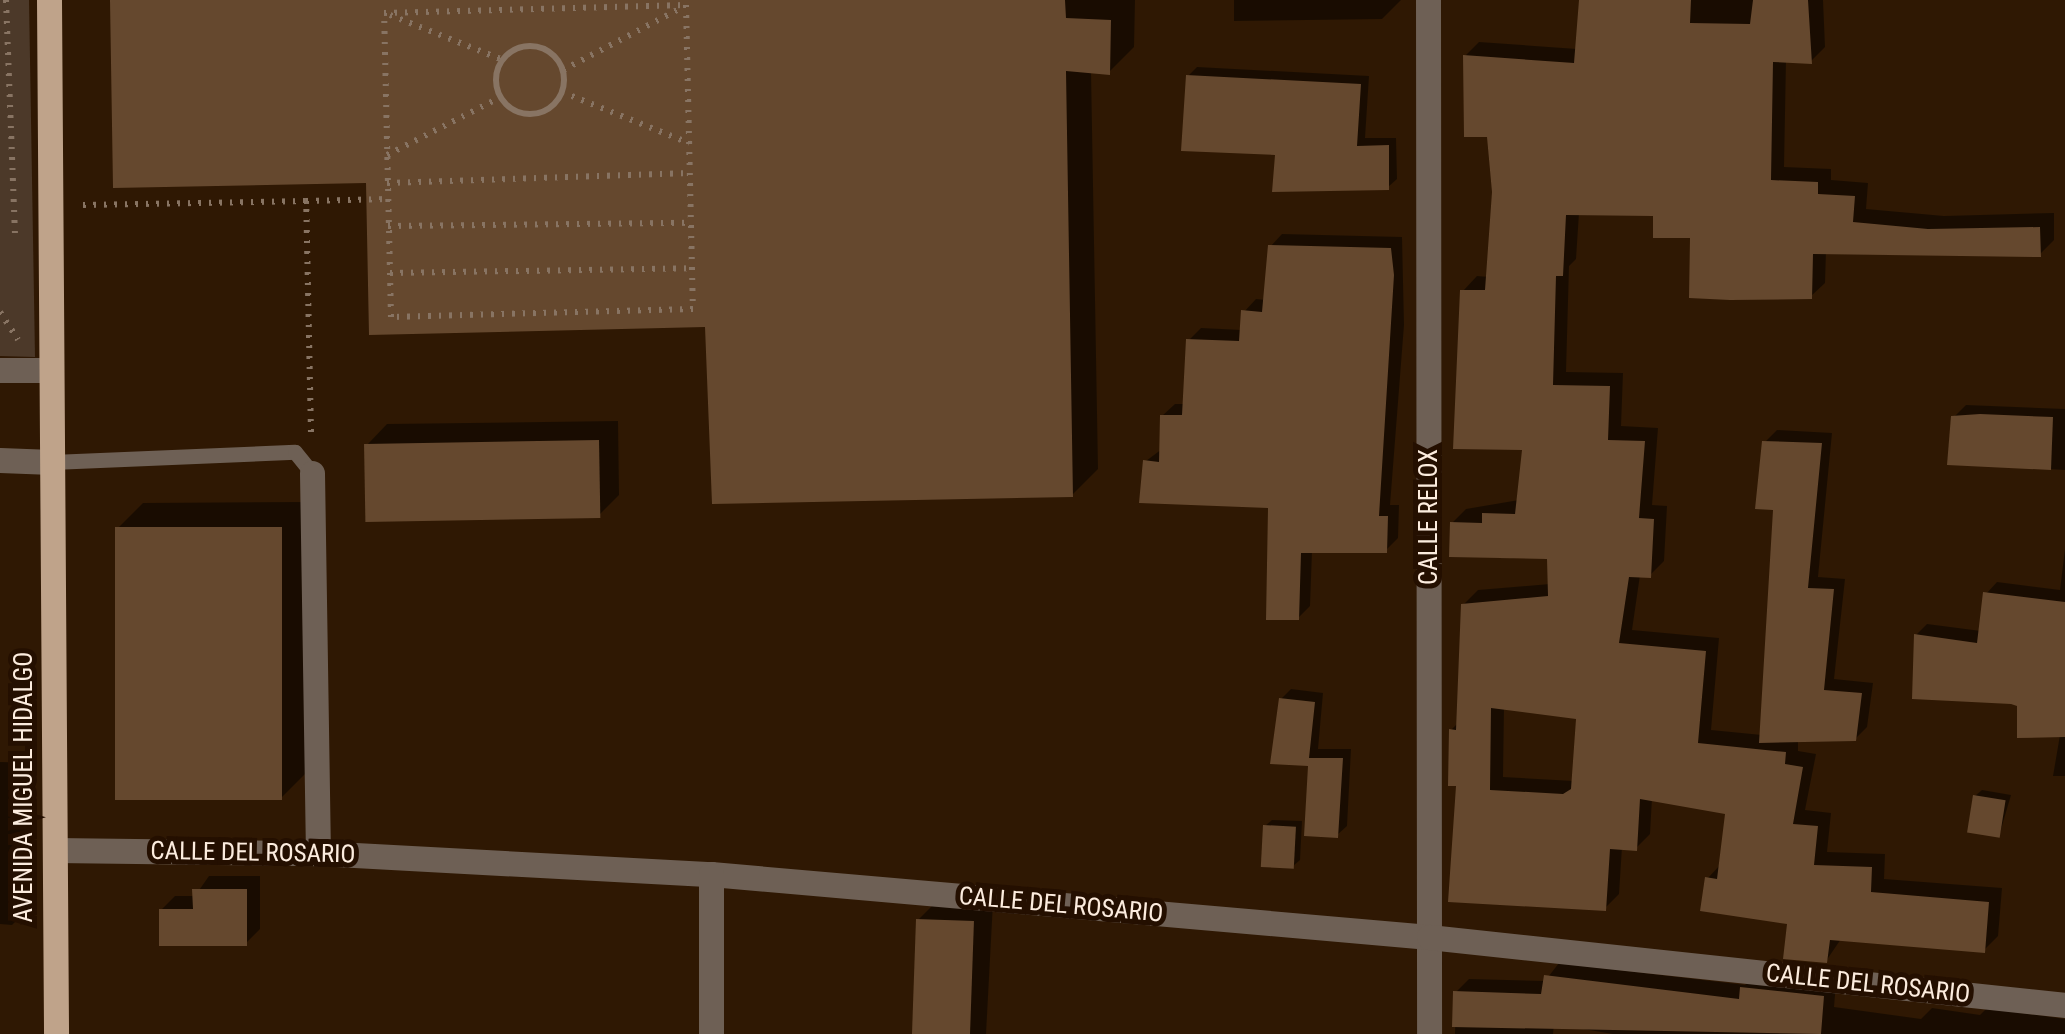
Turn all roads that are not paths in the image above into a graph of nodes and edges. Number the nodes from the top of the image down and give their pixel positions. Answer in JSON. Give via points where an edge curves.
{"nodes":[{"id":1,"x":49,"y":0,"type":"edge"},
{"id":2,"x":1428,"y":0,"type":"edge"},
{"id":3,"x":0,"y":370,"type":"edge"},
{"id":4,"x":52,"y":370,"type":"junction"},
{"id":5,"x":0,"y":460,"type":"edge"},
{"id":6,"x":52,"y":462,"type":"junction"},
{"id":7,"x":312,"y":473,"type":"joint"},
{"id":8,"x":55,"y":850,"type":"junction"},
{"id":9,"x":318,"y":853,"type":"junction"},
{"id":10,"x":712,"y":874,"type":"junction"},
{"id":11,"x":1429,"y":937,"type":"junction"},
{"id":12,"x":2065,"y":1005,"type":"edge"},
{"id":13,"x":56,"y":1034,"type":"edge"},
{"id":14,"x":712,"y":1034,"type":"edge"},
{"id":15,"x":1429,"y":1034,"type":"edge"}],
"edges":[{"from":1,"to":4,"type":"main road","name":"AVENIDA MIGUEL HIDALGO"},
{"from":2,"to":11,"type":"street","name":"CALLE RELOX"},
{"from":3,"to":4,"type":"street"},
{"from":4,"to":6,"type":"main road","name":"AVENIDA MIGUEL HIDALGO"},
{"from":5,"to":6,"type":"street"},
{"from":6,"to":7,"type":"lane","via":[[295,452]]},
{"from":6,"to":8,"type":"main road","name":"AVENIDA MIGUEL HIDALGO"},
{"from":7,"to":9,"type":"street"},
{"from":8,"to":9,"type":"street","name":"CALLE DEL ROSARIO"},
{"from":8,"to":13,"type":"main road","name":"AVENIDA MIGUEL HIDALGO"},
{"from":9,"to":10,"type":"street","name":"CALLE DEL ROSARIO"},
{"from":10,"to":11,"type":"street","name":"CALLE DEL ROSARIO"},
{"from":10,"to":14,"type":"street"},
{"from":11,"to":12,"type":"street","name":"CALLE DEL ROSARIO"},
{"from":11,"to":15,"type":"street","name":"CALLE RELOX"}]}
